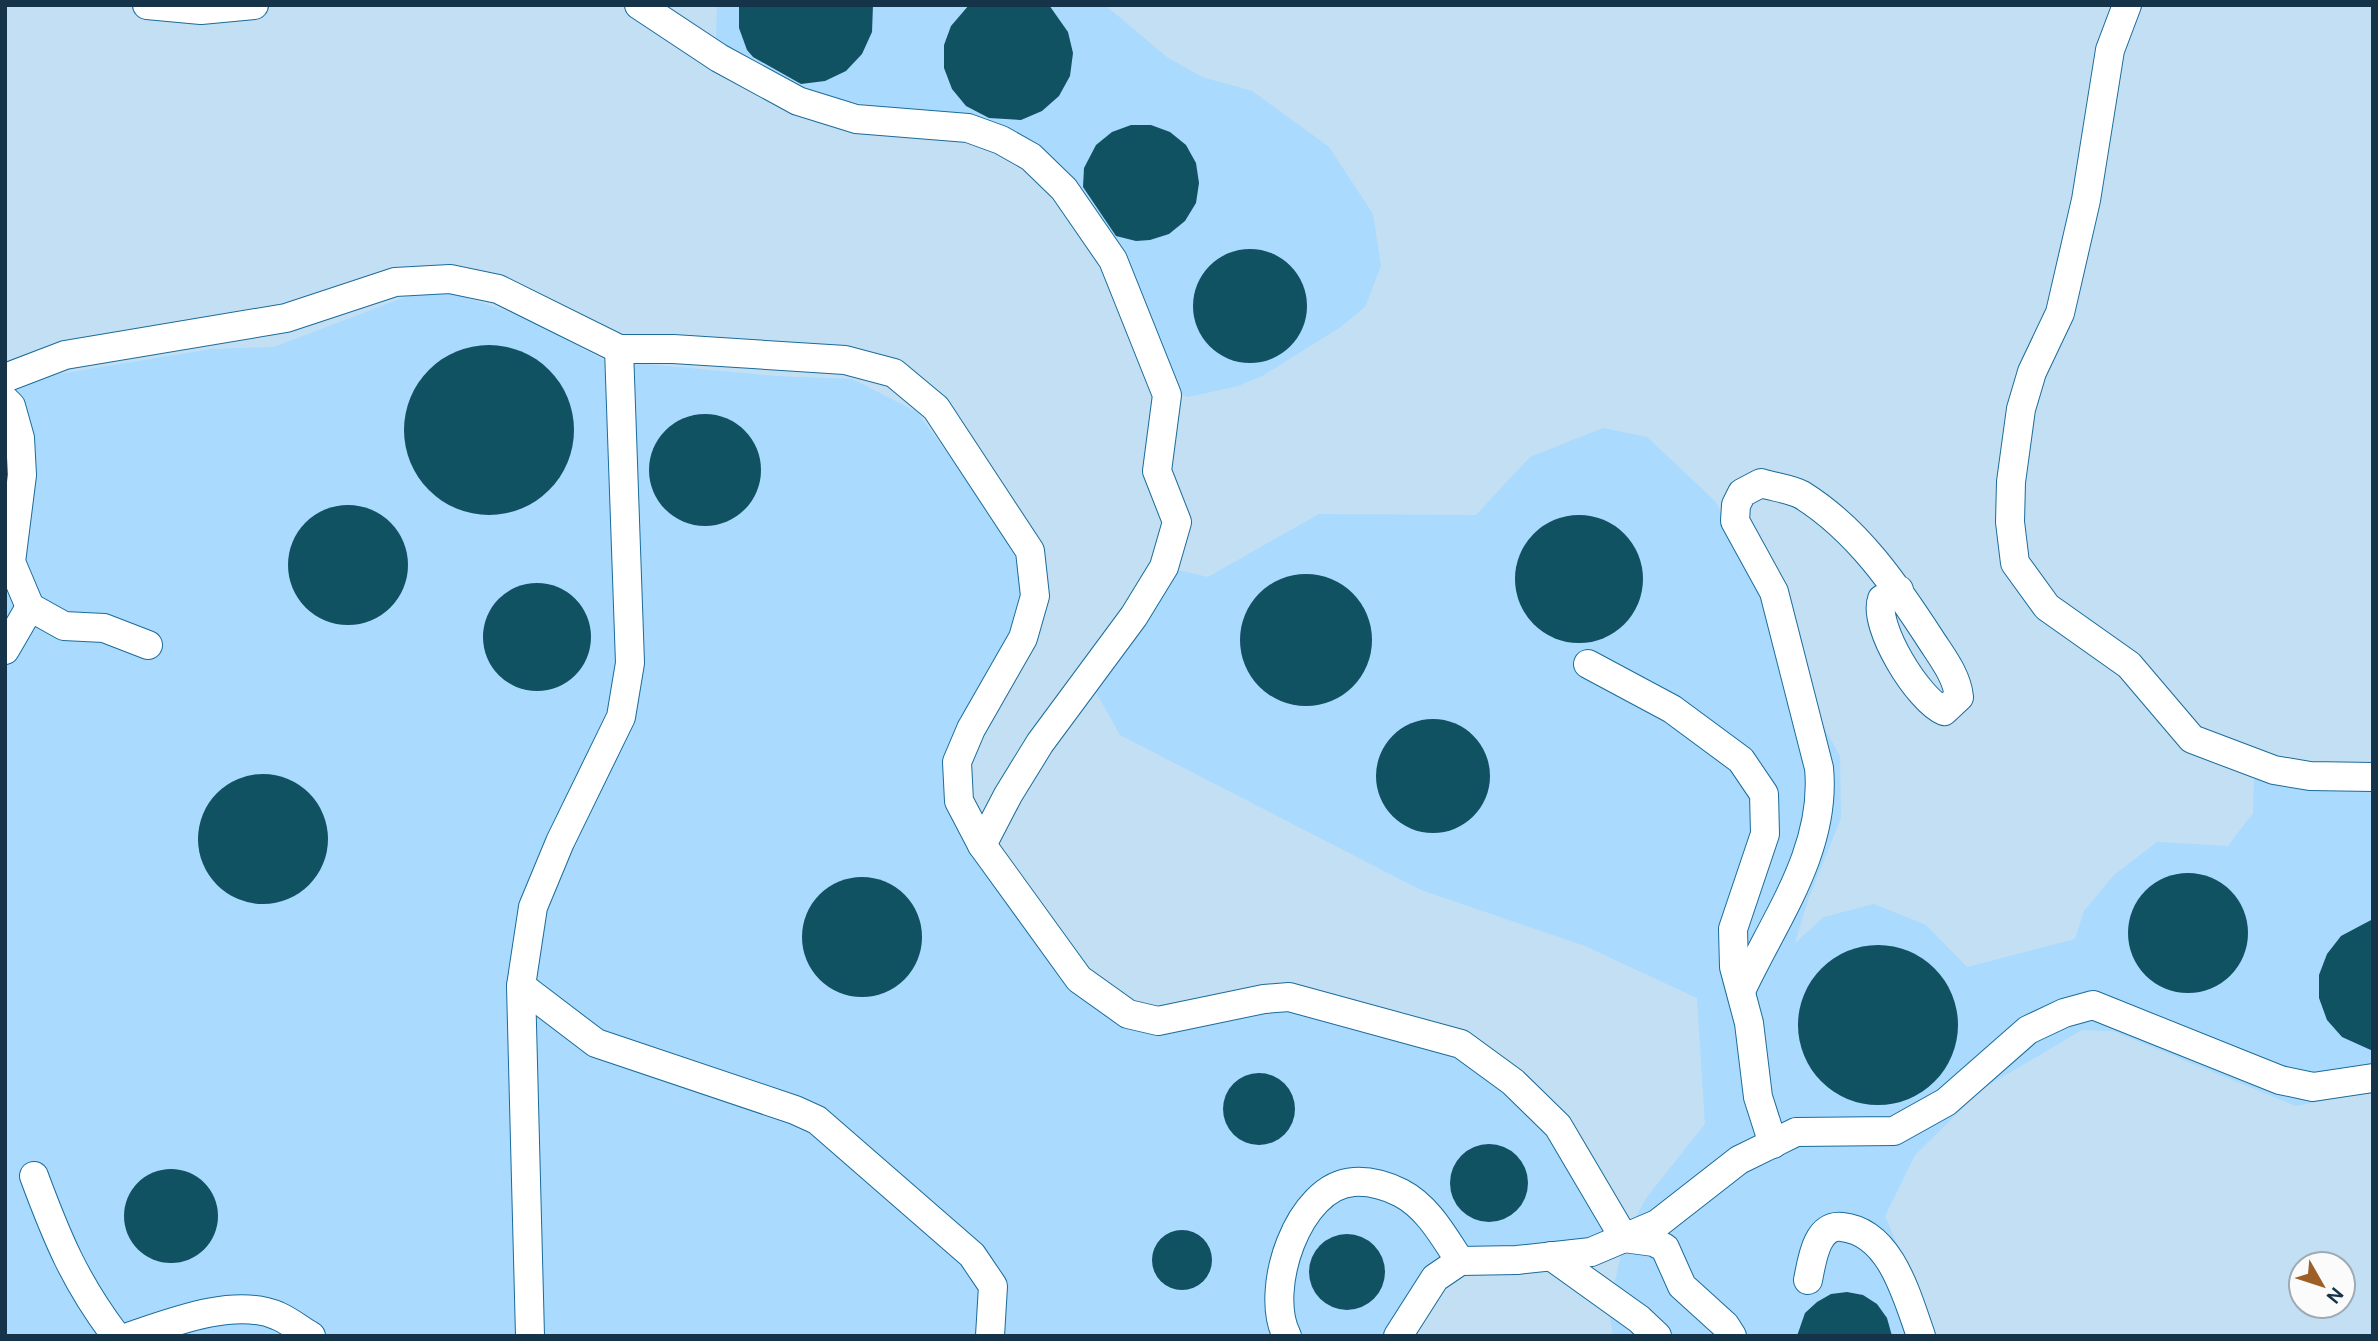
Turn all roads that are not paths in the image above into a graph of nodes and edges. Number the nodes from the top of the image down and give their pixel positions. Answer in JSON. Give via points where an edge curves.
{"nodes":[{"id":1,"x":147,"y":5,"type":"edge"},
{"id":2,"x":254,"y":5,"type":"edge"},
{"id":3,"x":639,"y":5,"type":"edge"},
{"id":4,"x":2127,"y":5,"type":"edge"},
{"id":5,"x":619,"y":349,"type":"junction"},
{"id":6,"x":5,"y":378,"type":"edge"},
{"id":7,"x":5,"y":400,"type":"edge"},
{"id":8,"x":1899,"y":590,"type":"dead end"},
{"id":9,"x":30,"y":607,"type":"junction"},
{"id":10,"x":148,"y":645,"type":"dead end"},
{"id":11,"x":5,"y":650,"type":"edge"},
{"id":12,"x":1588,"y":664,"type":"dead end"},
{"id":13,"x":2373,"y":777,"type":"edge"},
{"id":14,"x":982,"y":845,"type":"junction"},
{"id":15,"x":521,"y":986,"type":"junction"},
{"id":16,"x":1741,"y":991,"type":"junction"},
{"id":17,"x":2373,"y":1078,"type":"edge"},
{"id":18,"x":1773,"y":1144,"type":"junction"},
{"id":19,"x":34,"y":1176,"type":"dead end"},
{"id":20,"x":1624,"y":1238,"type":"junction"},
{"id":21,"x":1551,"y":1256,"type":"junction"},
{"id":22,"x":1461,"y":1261,"type":"junction"},
{"id":23,"x":1808,"y":1280,"type":"dead end"},
{"id":24,"x":524,"y":1334,"type":"edge"},
{"id":25,"x":116,"y":1336,"type":"edge"},
{"id":26,"x":131,"y":1336,"type":"edge"},
{"id":27,"x":311,"y":1336,"type":"edge"},
{"id":28,"x":990,"y":1336,"type":"edge"},
{"id":29,"x":1287,"y":1336,"type":"edge"},
{"id":30,"x":1398,"y":1336,"type":"edge"},
{"id":31,"x":1657,"y":1336,"type":"edge"},
{"id":32,"x":1732,"y":1336,"type":"edge"},
{"id":33,"x":1921,"y":1336,"type":"edge"}],
"edges":[{"from":1,"to":2,"type":"lane","via":[[201,10]]},
{"from":3,"to":14,"type":"lane","via":[[719,58],[798,101],[856,119],[968,128],[1002,140],[1031,158],[1064,189],[1113,260],[1167,395],[1157,471],[1177,522],[1164,567],[1134,616],[1040,743]]},
{"from":4,"to":13,"type":"lane","via":[[2110,50],[2086,200],[2060,313],[2032,372],[2021,409],[2011,482],[2015,563],[2048,607],[2129,665],[2192,739],[2274,770]]},
{"from":5,"to":6,"type":"lane","via":[[498,289],[450,279],[395,282],[286,318],[65,355]]},
{"from":5,"to":14,"type":"lane","via":[[845,360],[894,373],[936,408],[1030,551],[1035,596],[1023,638],[957,762],[958,801]]},
{"from":5,"to":15,"type":"lane","via":[[630,663],[621,717],[533,907]]},
{"from":7,"to":9,"type":"lane","via":[[20,438],[22,475],[11,562]]},
{"from":8,"to":16,"type":"lane","via":[[1847,532],[1801,494],[1761,483],[1742,494],[1735,521],[1774,592],[1819,768],[1822,797],[1795,890]]},
{"from":9,"to":10,"type":"lane","via":[[64,626],[104,628]]},
{"from":9,"to":11,"type":"lane"},
{"from":12,"to":16,"type":"lane","via":[[1672,709],[1741,760],[1764,794],[1765,834],[1733,929],[1734,967]]},
{"from":14,"to":20,"type":"lane","via":[[1079,979],[1128,1014],[1158,1021],[1289,997],[1461,1044],[1513,1082],[1558,1126]]},
{"from":15,"to":24,"type":"lane"},
{"from":15,"to":28,"type":"lane","via":[[596,1043],[817,1120],[972,1255],[993,1286]]},
{"from":16,"to":18,"type":"lane","via":[[1758,1097]]},
{"from":17,"to":18,"type":"lane","via":[[2313,1087],[2280,1080],[2093,1005],[2028,1030],[1947,1102],[1894,1131],[1796,1132]]},
{"from":18,"to":20,"type":"lane","via":[[1739,1160],[1657,1224]]},
{"from":19,"to":25,"type":"lane","via":[[63,1253]]},
{"from":20,"to":21,"type":"lane","via":[[1591,1252]]},
{"from":20,"to":32,"type":"lane","via":[[1665,1248],[1682,1286]]},
{"from":21,"to":22,"type":"lane"},
{"from":21,"to":31,"type":"lane"},
{"from":22,"to":29,"type":"lane","via":[[1434,1222],[1402,1193],[1353,1181],[1333,1189],[1320,1197],[1288,1249],[1280,1274],[1279,1302]]},
{"from":22,"to":30,"type":"lane","via":[[1435,1278]]},
{"from":23,"to":33,"type":"lane","via":[[1823,1233],[1834,1226],[1856,1228],[1889,1260]]},
{"from":26,"to":27,"type":"lane","via":[[193,1315],[246,1309],[277,1315]]}]}
